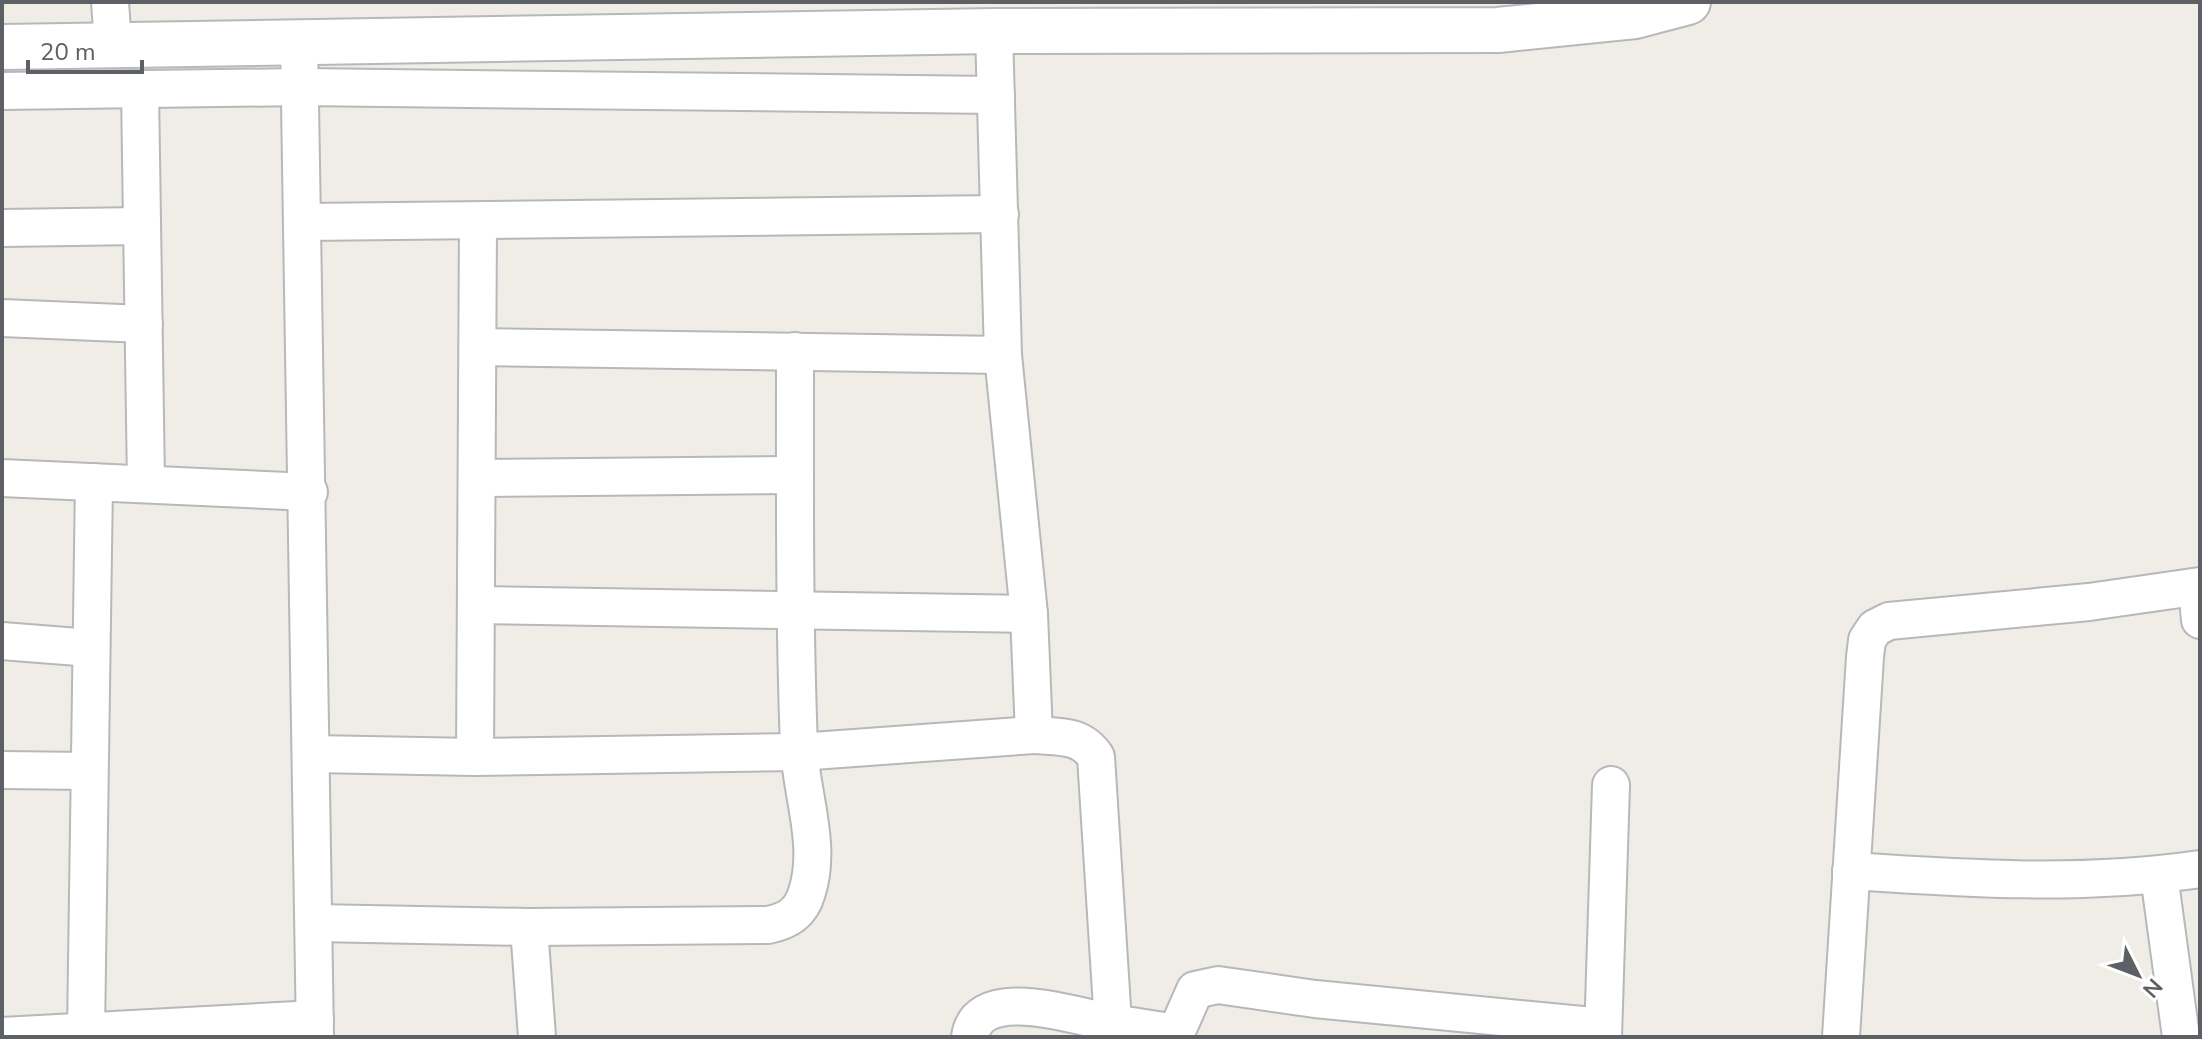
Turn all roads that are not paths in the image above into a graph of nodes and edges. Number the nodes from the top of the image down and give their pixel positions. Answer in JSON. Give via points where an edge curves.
{"nodes":[{"id":1,"x":1688,"y":2,"type":"edge"},
{"id":2,"x":111,"y":19,"type":"edge"},
{"id":3,"x":994,"y":31,"type":"junction"},
{"id":4,"x":299,"y":39,"type":"junction"},
{"id":5,"x":2,"y":47,"type":"edge"},
{"id":6,"x":301,"y":87,"type":"junction"},
{"id":7,"x":140,"y":90,"type":"junction"},
{"id":8,"x":2,"y":91,"type":"edge"},
{"id":9,"x":996,"y":95,"type":"junction"},
{"id":10,"x":1000,"y":214,"type":"junction"},
{"id":11,"x":305,"y":222,"type":"junction"},
{"id":12,"x":478,"y":222,"type":"junction"},
{"id":13,"x":142,"y":226,"type":"junction"},
{"id":14,"x":2,"y":228,"type":"edge"},
{"id":15,"x":2,"y":318,"type":"edge"},
{"id":16,"x":144,"y":324,"type":"junction"},
{"id":17,"x":478,"y":347,"type":"junction"},
{"id":18,"x":795,"y":351,"type":"junction"},
{"id":19,"x":1003,"y":355,"type":"junction"},
{"id":20,"x":795,"y":475,"type":"junction"},
{"id":21,"x":2,"y":478,"type":"edge"},
{"id":22,"x":477,"y":478,"type":"junction"},
{"id":23,"x":94,"y":482,"type":"junction"},
{"id":24,"x":146,"y":484,"type":"junction"},
{"id":25,"x":309,"y":492,"type":"junction"},
{"id":26,"x":2199,"y":598,"type":"edge"},
{"id":27,"x":477,"y":605,"type":"junction"},
{"id":28,"x":795,"y":609,"type":"junction"},
{"id":29,"x":1029,"y":614,"type":"junction"},
{"id":30,"x":2,"y":641,"type":"edge"},
{"id":31,"x":91,"y":648,"type":"junction"},
{"id":32,"x":1034,"y":735,"type":"junction"},
{"id":33,"x":799,"y":752,"type":"junction"},
{"id":34,"x":313,"y":754,"type":"junction"},
{"id":35,"x":475,"y":757,"type":"junction"},
{"id":36,"x":2,"y":770,"type":"edge"},
{"id":37,"x":89,"y":771,"type":"junction"},
{"id":38,"x":1611,"y":785,"type":"dead end"},
{"id":39,"x":2200,"y":869,"type":"edge"},
{"id":40,"x":1851,"y":871,"type":"junction"},
{"id":41,"x":2159,"y":875,"type":"junction"},
{"id":42,"x":315,"y":923,"type":"junction"},
{"id":43,"x":529,"y":927,"type":"junction"},
{"id":44,"x":1113,"y":1023,"type":"junction"},
{"id":45,"x":315,"y":1028,"type":"edge"},
{"id":46,"x":1603,"y":1032,"type":"edge"},
{"id":47,"x":86,"y":1033,"type":"junction"},
{"id":48,"x":1176,"y":1035,"type":"edge"},
{"id":49,"x":2,"y":1036,"type":"edge"},
{"id":50,"x":537,"y":1037,"type":"edge"},
{"id":51,"x":970,"y":1037,"type":"edge"},
{"id":52,"x":1841,"y":1037,"type":"edge"},
{"id":53,"x":2181,"y":1037,"type":"edge"}],
"edges":[{"from":1,"to":3,"type":"street","via":[[1635,16],[1498,30]]},
{"from":2,"to":4,"type":"street"},
{"from":2,"to":5,"type":"street"},
{"from":3,"to":4,"type":"street"},
{"from":3,"to":9,"type":"street"},
{"from":4,"to":6,"type":"street"},
{"from":6,"to":7,"type":"street"},
{"from":6,"to":9,"type":"street"},
{"from":6,"to":11,"type":"street"},
{"from":7,"to":8,"type":"street"},
{"from":7,"to":13,"type":"street"},
{"from":9,"to":10,"type":"street"},
{"from":10,"to":12,"type":"street"},
{"from":10,"to":19,"type":"street"},
{"from":11,"to":12,"type":"street"},
{"from":11,"to":25,"type":"street"},
{"from":12,"to":17,"type":"street"},
{"from":13,"to":14,"type":"street"},
{"from":13,"to":16,"type":"street"},
{"from":15,"to":16,"type":"street"},
{"from":16,"to":24,"type":"street"},
{"from":17,"to":18,"type":"street"},
{"from":17,"to":22,"type":"street"},
{"from":18,"to":19,"type":"street"},
{"from":18,"to":20,"type":"street"},
{"from":19,"to":29,"type":"street"},
{"from":20,"to":22,"type":"street"},
{"from":20,"to":28,"type":"street"},
{"from":21,"to":23,"type":"street"},
{"from":22,"to":27,"type":"street"},
{"from":23,"to":24,"type":"street"},
{"from":23,"to":31,"type":"street"},
{"from":24,"to":25,"type":"street"},
{"from":25,"to":34,"type":"street"},
{"from":26,"to":40,"type":"street","via":[[1908,617],[1875,628],[1865,657]]},
{"from":27,"to":28,"type":"street"},
{"from":27,"to":35,"type":"street"},
{"from":28,"to":29,"type":"street"},
{"from":28,"to":33,"type":"street"},
{"from":29,"to":32,"type":"street"},
{"from":30,"to":31,"type":"street"},
{"from":31,"to":37,"type":"street"},
{"from":32,"to":33,"type":"street"},
{"from":32,"to":44,"type":"street","via":[[1077,738],[1096,757]]},
{"from":33,"to":35,"type":"street"},
{"from":33,"to":43,"type":"street","via":[[811,866],[808,891],[786,921]]},
{"from":34,"to":35,"type":"street"},
{"from":34,"to":42,"type":"street"},
{"from":36,"to":37,"type":"street"},
{"from":37,"to":47,"type":"street"},
{"from":38,"to":46,"type":"street"},
{"from":39,"to":41,"type":"street"},
{"from":40,"to":41,"type":"street","via":[[2016,882]]},
{"from":40,"to":52,"type":"street"},
{"from":41,"to":53,"type":"street"},
{"from":42,"to":43,"type":"street"},
{"from":42,"to":45,"type":"street"},
{"from":43,"to":50,"type":"street"},
{"from":44,"to":48,"type":"street"},
{"from":44,"to":51,"type":"street","via":[[1010,1004],[977,1018]]},
{"from":45,"to":47,"type":"street"},
{"from":46,"to":48,"type":"street","via":[[1218,985],[1195,990]]},
{"from":47,"to":49,"type":"street"}]}
